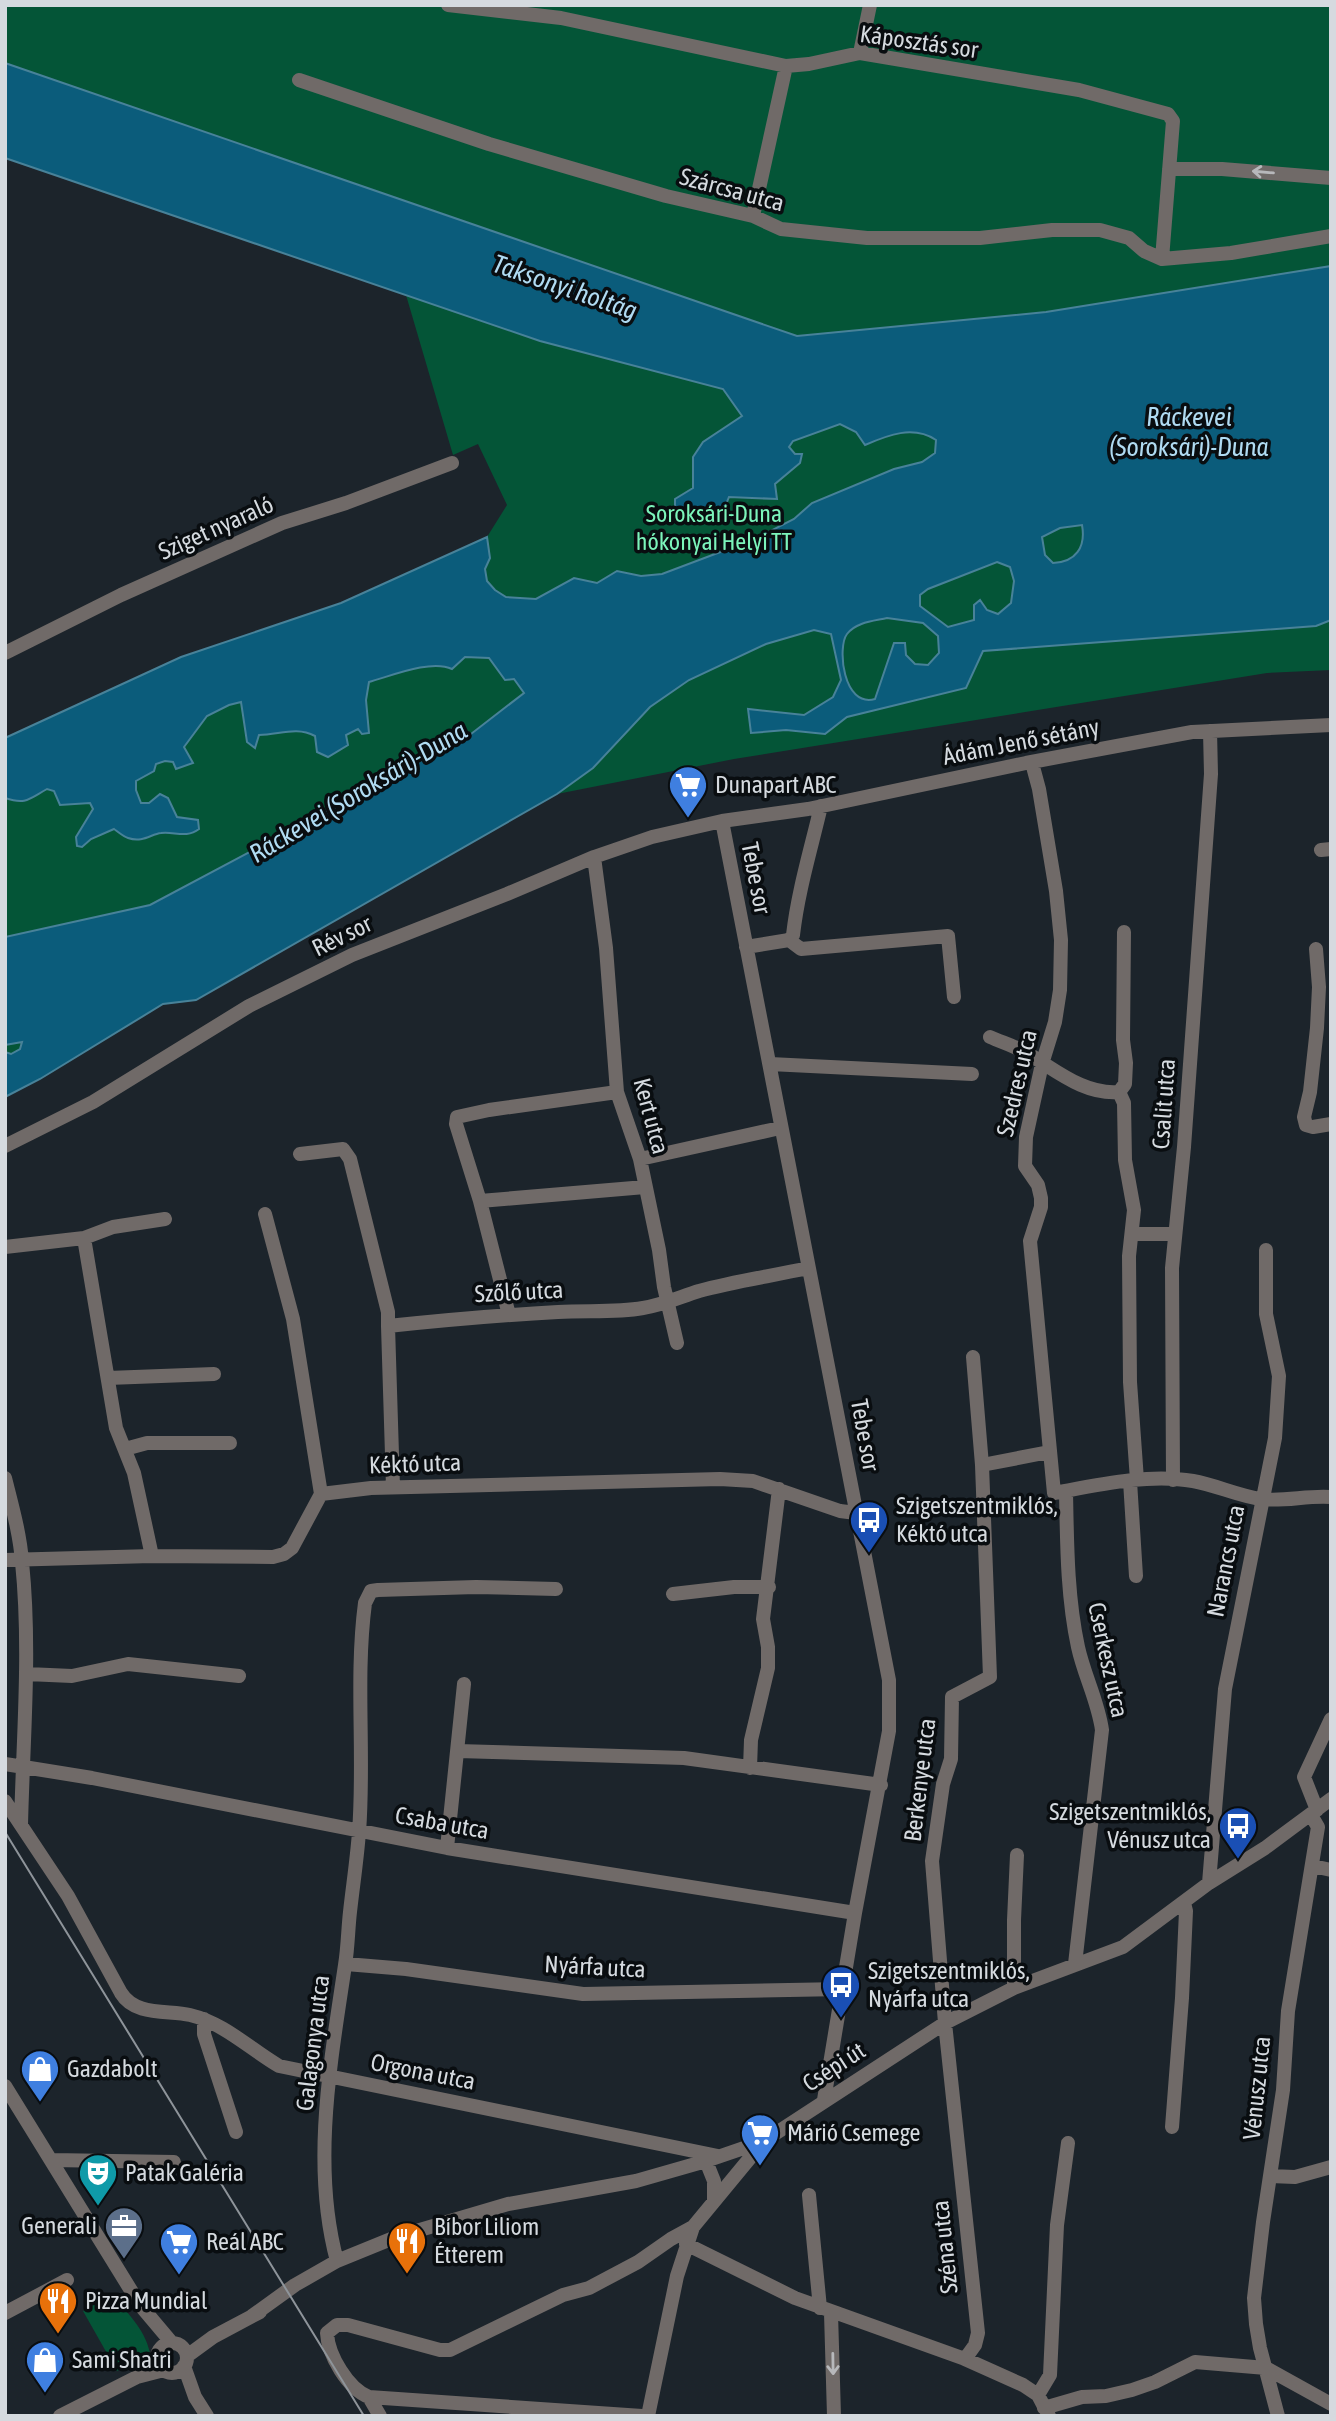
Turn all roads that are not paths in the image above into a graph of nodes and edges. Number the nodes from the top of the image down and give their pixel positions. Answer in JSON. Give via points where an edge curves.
{"nodes":[{"id":1,"x":448,"y":5,"type":"edge"},
{"id":2,"x":870,"y":5,"type":"edge"},
{"id":3,"x":860,"y":53,"type":"junction"},
{"id":4,"x":786,"y":65,"type":"junction"},
{"id":5,"x":299,"y":79,"type":"dead end"},
{"id":6,"x":1169,"y":169,"type":"junction"},
{"id":7,"x":1331,"y":178,"type":"edge"},
{"id":8,"x":753,"y":216,"type":"junction"},
{"id":9,"x":1331,"y":236,"type":"edge"},
{"id":10,"x":1162,"y":259,"type":"junction"},
{"id":11,"x":452,"y":463,"type":"dead end"},
{"id":12,"x":5,"y":653,"type":"edge"},
{"id":13,"x":1331,"y":725,"type":"edge"},
{"id":14,"x":1210,"y":731,"type":"junction"},
{"id":15,"x":1032,"y":762,"type":"junction"},
{"id":16,"x":821,"y":806,"type":"junction"},
{"id":17,"x":722,"y":821,"type":"junction"},
{"id":18,"x":594,"y":857,"type":"junction"},
{"id":19,"x":1124,"y":932,"type":"dead end"},
{"id":20,"x":789,"y":940,"type":"junction"},
{"id":21,"x":746,"y":947,"type":"junction"},
{"id":22,"x":1317,"y":949,"type":"dead end"},
{"id":23,"x":954,"y":997,"type":"dead end"},
{"id":24,"x":990,"y":1037,"type":"dead end"},
{"id":25,"x":770,"y":1064,"type":"junction"},
{"id":26,"x":1041,"y":1064,"type":"junction"},
{"id":27,"x":972,"y":1074,"type":"dead end"},
{"id":28,"x":617,"y":1092,"type":"junction"},
{"id":29,"x":1119,"y":1092,"type":"junction"},
{"id":30,"x":1331,"y":1124,"type":"edge"},
{"id":31,"x":780,"y":1128,"type":"junction"},
{"id":32,"x":5,"y":1146,"type":"edge"},
{"id":33,"x":300,"y":1154,"type":"dead end"},
{"id":34,"x":640,"y":1159,"type":"junction"},
{"id":35,"x":645,"y":1187,"type":"junction"},
{"id":36,"x":480,"y":1201,"type":"junction"},
{"id":37,"x":265,"y":1214,"type":"dead end"},
{"id":38,"x":165,"y":1219,"type":"dead end"},
{"id":39,"x":1133,"y":1234,"type":"junction"},
{"id":40,"x":1175,"y":1234,"type":"junction"},
{"id":41,"x":84,"y":1238,"type":"junction"},
{"id":42,"x":5,"y":1247,"type":"edge"},
{"id":43,"x":1266,"y":1250,"type":"dead end"},
{"id":44,"x":808,"y":1269,"type":"junction"},
{"id":45,"x":668,"y":1303,"type":"junction"},
{"id":46,"x":509,"y":1315,"type":"junction"},
{"id":47,"x":388,"y":1326,"type":"junction"},
{"id":48,"x":677,"y":1343,"type":"dead end"},
{"id":49,"x":973,"y":1357,"type":"dead end"},
{"id":50,"x":214,"y":1374,"type":"dead end"},
{"id":51,"x":108,"y":1378,"type":"junction"},
{"id":52,"x":230,"y":1443,"type":"dead end"},
{"id":53,"x":125,"y":1449,"type":"junction"},
{"id":54,"x":1049,"y":1452,"type":"junction"},
{"id":55,"x":982,"y":1465,"type":"junction"},
{"id":56,"x":5,"y":1478,"type":"edge"},
{"id":57,"x":1173,"y":1480,"type":"junction"},
{"id":58,"x":1133,"y":1481,"type":"junction"},
{"id":59,"x":393,"y":1487,"type":"junction"},
{"id":60,"x":779,"y":1489,"type":"junction"},
{"id":61,"x":1060,"y":1492,"type":"junction"},
{"id":62,"x":321,"y":1494,"type":"junction"},
{"id":63,"x":1331,"y":1497,"type":"edge"},
{"id":64,"x":1262,"y":1499,"type":"junction"},
{"id":65,"x":856,"y":1513,"type":"junction"},
{"id":66,"x":152,"y":1556,"type":"junction"},
{"id":67,"x":5,"y":1560,"type":"edge"},
{"id":68,"x":22,"y":1561,"type":"junction"},
{"id":69,"x":1136,"y":1576,"type":"dead end"},
{"id":70,"x":769,"y":1587,"type":"junction"},
{"id":71,"x":556,"y":1589,"type":"dead end"},
{"id":72,"x":673,"y":1594,"type":"dead end"},
{"id":73,"x":27,"y":1674,"type":"junction"},
{"id":74,"x":239,"y":1676,"type":"dead end"},
{"id":75,"x":464,"y":1684,"type":"dead end"},
{"id":76,"x":1331,"y":1719,"type":"edge"},
{"id":77,"x":458,"y":1751,"type":"junction"},
{"id":78,"x":5,"y":1764,"type":"edge"},
{"id":79,"x":22,"y":1767,"type":"junction"},
{"id":80,"x":750,"y":1768,"type":"junction"},
{"id":81,"x":881,"y":1785,"type":"junction"},
{"id":82,"x":1331,"y":1799,"type":"edge"},
{"id":83,"x":5,"y":1801,"type":"edge"},
{"id":84,"x":1314,"y":1813,"type":"junction"},
{"id":85,"x":21,"y":1825,"type":"junction"},
{"id":86,"x":359,"y":1831,"type":"junction"},
{"id":87,"x":447,"y":1848,"type":"junction"},
{"id":88,"x":1017,"y":1855,"type":"dead end"},
{"id":89,"x":1313,"y":1866,"type":"junction"},
{"id":90,"x":1331,"y":1870,"type":"edge"},
{"id":91,"x":1209,"y":1883,"type":"junction"},
{"id":92,"x":1184,"y":1903,"type":"junction"},
{"id":93,"x":855,"y":1913,"type":"junction"},
{"id":94,"x":346,"y":1964,"type":"junction"},
{"id":95,"x":1075,"y":1964,"type":"junction"},
{"id":96,"x":1014,"y":1988,"type":"junction"},
{"id":97,"x":842,"y":1989,"type":"junction"},
{"id":98,"x":204,"y":2019,"type":"junction"},
{"id":99,"x":945,"y":2023,"type":"junction"},
{"id":100,"x":329,"y":2076,"type":"junction"},
{"id":101,"x":5,"y":2086,"type":"edge"},
{"id":102,"x":824,"y":2100,"type":"junction"},
{"id":103,"x":1172,"y":2127,"type":"dead end"},
{"id":104,"x":236,"y":2132,"type":"dead end"},
{"id":105,"x":764,"y":2141,"type":"junction"},
{"id":106,"x":1068,"y":2143,"type":"dead end"},
{"id":107,"x":712,"y":2159,"type":"junction"},
{"id":108,"x":52,"y":2160,"type":"junction"},
{"id":109,"x":174,"y":2162,"type":"dead end"},
{"id":110,"x":1331,"y":2167,"type":"edge"},
{"id":111,"x":1270,"y":2176,"type":"junction"},
{"id":112,"x":809,"y":2195,"type":"dead end"},
{"id":113,"x":714,"y":2201,"type":"junction"},
{"id":114,"x":694,"y":2227,"type":"junction"},
{"id":115,"x":686,"y":2244,"type":"junction"},
{"id":116,"x":337,"y":2261,"type":"junction"},
{"id":117,"x":67,"y":2280,"type":"dead end"},
{"id":118,"x":825,"y":2311,"type":"junction"},
{"id":119,"x":5,"y":2314,"type":"edge"},
{"id":120,"x":172,"y":2358,"type":"junction"},
{"id":121,"x":965,"y":2360,"type":"junction"},
{"id":122,"x":1266,"y":2368,"type":"junction"},
{"id":123,"x":369,"y":2397,"type":"junction"},
{"id":124,"x":1331,"y":2404,"type":"edge"},
{"id":125,"x":1044,"y":2406,"type":"edge"},
{"id":126,"x":60,"y":2416,"type":"edge"},
{"id":127,"x":207,"y":2416,"type":"edge"},
{"id":128,"x":380,"y":2416,"type":"edge"},
{"id":129,"x":642,"y":2416,"type":"edge"},
{"id":130,"x":648,"y":2416,"type":"edge"},
{"id":131,"x":834,"y":2416,"type":"edge"},
{"id":132,"x":1278,"y":2416,"type":"edge"}],
"edges":[{"from":1,"to":4,"type":"street","name":"Káposztás sor","via":[[561,18]]},
{"from":2,"to":3,"type":"street"},
{"from":3,"to":4,"type":"street","name":"Káposztás sor"},
{"from":3,"to":6,"type":"street","name":"Káposztás sor","via":[[1079,90],[1168,114],[1173,121]]},
{"from":4,"to":8,"type":"street"},
{"from":5,"to":8,"type":"street","name":"Szárcsa utca","via":[[562,166]]},
{"from":7,"to":6,"type":"street","one_way":true},
{"from":6,"to":10,"type":"street"},
{"from":8,"to":10,"type":"street","name":"Szárcsa utca","via":[[781,229],[867,238],[979,238],[1100,230],[1129,238]]},
{"from":9,"to":10,"type":"street"},
{"from":11,"to":12,"type":"street","name":"Sziget nyaraló","via":[[282,523]]},
{"from":13,"to":14,"type":"street","name":"Ádám Jenő sétány"},
{"from":14,"to":15,"type":"street","name":"Ádám Jenő sétány"},
{"from":14,"to":40,"type":"street","name":"Csalit utca","via":[[1210,787]]},
{"from":15,"to":16,"type":"street","name":"Ádám Jenő sétány"},
{"from":15,"to":26,"type":"street","name":"Szedres utca","via":[[1061,940],[1055,1022]]},
{"from":16,"to":17,"type":"street","name":"Ádám Jenő sétány"},
{"from":16,"to":20,"type":"street"},
{"from":17,"to":18,"type":"street","name":"Rév sor","via":[[652,837]]},
{"from":17,"to":21,"type":"street","name":"Tebe sor"},
{"from":18,"to":28,"type":"street","name":"Kert utca"},
{"from":18,"to":32,"type":"street","name":"Rév sor","via":[[352,955],[249,1006],[93,1102]]},
{"from":19,"to":29,"type":"street","via":[[1126,1063],[1125,1084]]},
{"from":20,"to":21,"type":"street"},
{"from":20,"to":23,"type":"street","via":[[801,949],[948,936]]},
{"from":21,"to":25,"type":"street","name":"Tebe sor"},
{"from":22,"to":30,"type":"street","via":[[1317,1028],[1304,1117],[1306,1125],[1313,1127]]},
{"from":24,"to":26,"type":"street","via":[[1026,1052]]},
{"from":25,"to":27,"type":"street"},
{"from":25,"to":31,"type":"street","name":"Tebe sor"},
{"from":26,"to":29,"type":"street","via":[[1097,1092]]},
{"from":26,"to":54,"type":"street","name":"Szedres utca","via":[[1024,1158],[1041,1198],[1030,1241]]},
{"from":28,"to":34,"type":"street","name":"Kert utca"},
{"from":28,"to":36,"type":"street","via":[[457,1117]]},
{"from":29,"to":39,"type":"street","via":[[1124,1103]]},
{"from":31,"to":34,"type":"street"},
{"from":31,"to":44,"type":"street","name":"Tebe sor"},
{"from":33,"to":47,"type":"street","via":[[342,1149],[350,1159]]},
{"from":34,"to":35,"type":"street","name":"Kert utca"},
{"from":35,"to":36,"type":"street"},
{"from":35,"to":45,"type":"street","name":"Kert utca"},
{"from":36,"to":46,"type":"street"},
{"from":37,"to":62,"type":"street","via":[[293,1319]]},
{"from":38,"to":41,"type":"street","via":[[113,1227]]},
{"from":39,"to":40,"type":"street"},
{"from":39,"to":58,"type":"street","via":[[1129,1256]]},
{"from":40,"to":57,"type":"street","name":"Csalit utca"},
{"from":41,"to":42,"type":"street"},
{"from":41,"to":51,"type":"street"},
{"from":43,"to":64,"type":"street","name":"Narancs utca","via":[[1266,1314],[1279,1376],[1275,1438]]},
{"from":44,"to":45,"type":"street","name":"Szőlő utca","via":[[736,1282]]},
{"from":44,"to":65,"type":"street","name":"Tebe sor"},
{"from":45,"to":46,"type":"street","name":"Szőlő utca","via":[[612,1312]]},
{"from":45,"to":48,"type":"street","name":"Kert utca"},
{"from":46,"to":47,"type":"street","name":"Szőlő utca"},
{"from":47,"to":59,"type":"street"},
{"from":49,"to":55,"type":"street","name":"Berkenye utca"},
{"from":50,"to":51,"type":"street"},
{"from":51,"to":53,"type":"street","via":[[116,1429]]},
{"from":52,"to":53,"type":"street","via":[[147,1443]]},
{"from":53,"to":66,"type":"street"},
{"from":54,"to":55,"type":"street"},
{"from":54,"to":61,"type":"street","name":"Szedres utca"},
{"from":55,"to":99,"type":"street","name":"Berkenye utca","via":[[990,1676],[952,1697],[951,1759],[932,1861]]},
{"from":56,"to":68,"type":"street"},
{"from":57,"to":58,"type":"street"},
{"from":57,"to":64,"type":"street"},
{"from":58,"to":61,"type":"street"},
{"from":58,"to":69,"type":"street"},
{"from":59,"to":60,"type":"street","name":"Kéktó utca","via":[[693,1478],[753,1481]]},
{"from":59,"to":62,"type":"street","name":"Kéktó utca"},
{"from":60,"to":65,"type":"street","name":"Kéktó utca"},
{"from":60,"to":70,"type":"street"},
{"from":61,"to":95,"type":"street","name":"Cserkesz utca","via":[[1078,1647],[1102,1730]]},
{"from":62,"to":66,"type":"street","via":[[292,1548],[284,1554]]},
{"from":63,"to":64,"type":"street"},
{"from":64,"to":91,"type":"street","name":"Narancs utca","via":[[1225,1689]]},
{"from":65,"to":81,"type":"street","name":"Tebe sor","via":[[889,1680],[889,1731]]},
{"from":66,"to":68,"type":"street"},
{"from":67,"to":68,"type":"street"},
{"from":68,"to":73,"type":"street"},
{"from":70,"to":72,"type":"street"},
{"from":70,"to":80,"type":"street","via":[[763,1619],[768,1668],[751,1740]]},
{"from":71,"to":86,"type":"street","name":"Galagonya utca","via":[[392,1589],[368,1595],[359,1688]]},
{"from":73,"to":74,"type":"street","via":[[72,1675],[128,1664]]},
{"from":73,"to":79,"type":"street"},
{"from":75,"to":77,"type":"street"},
{"from":76,"to":84,"type":"street","name":"Vénusz utca","via":[[1304,1777]]},
{"from":77,"to":80,"type":"street","via":[[665,1757]]},
{"from":77,"to":87,"type":"street"},
{"from":78,"to":79,"type":"street","name":"Csaba utca"},
{"from":79,"to":85,"type":"street"},
{"from":79,"to":86,"type":"street","name":"Csaba utca"},
{"from":80,"to":81,"type":"street"},
{"from":81,"to":93,"type":"street","name":"Tebe sor"},
{"from":82,"to":84,"type":"street","name":"Csépi út"},
{"from":83,"to":85,"type":"street"},
{"from":84,"to":89,"type":"street","name":"Vénusz utca","via":[[1318,1827]]},
{"from":84,"to":91,"type":"street","name":"Csépi út"},
{"from":85,"to":98,"type":"street","name":"Orgona utca","via":[[131,2006]]},
{"from":86,"to":87,"type":"street","name":"Csaba utca"},
{"from":86,"to":94,"type":"street","name":"Galagonya utca"},
{"from":87,"to":93,"type":"street","name":"Csaba utca"},
{"from":88,"to":96,"type":"street"},
{"from":89,"to":90,"type":"street"},
{"from":89,"to":111,"type":"street","name":"Vénusz utca","via":[[1288,2011],[1283,2090]]},
{"from":91,"to":92,"type":"street","name":"Csépi út"},
{"from":92,"to":95,"type":"street","name":"Csépi út","via":[[1123,1947]]},
{"from":92,"to":103,"type":"street"},
{"from":93,"to":97,"type":"street","name":"Tebe sor"},
{"from":94,"to":97,"type":"street","name":"Nyárfa utca","via":[[583,1994]]},
{"from":94,"to":100,"type":"street","name":"Galagonya utca"},
{"from":95,"to":96,"type":"street","name":"Csépi út"},
{"from":96,"to":99,"type":"street","name":"Csépi út"},
{"from":97,"to":102,"type":"street","name":"Tebe sor"},
{"from":98,"to":100,"type":"street","name":"Orgona utca","via":[[279,2066]]},
{"from":98,"to":104,"type":"street","via":[[204,2034]]},
{"from":99,"to":102,"type":"street","name":"Csépi út"},
{"from":99,"to":121,"type":"street","name":"Széna utca","via":[[978,2333]]},
{"from":100,"to":107,"type":"street","name":"Orgona utca"},
{"from":100,"to":116,"type":"street","name":"Galagonya utca","via":[[327,2213]]},
{"from":101,"to":108,"type":"street"},
{"from":102,"to":105,"type":"street","name":"Csépi út"},
{"from":105,"to":107,"type":"street","name":"Csépi út"},
{"from":105,"to":113,"type":"street"},
{"from":106,"to":125,"type":"street","via":[[1057,2225],[1050,2375]]},
{"from":107,"to":113,"type":"street"},
{"from":107,"to":116,"type":"street","name":"Csépi út","via":[[636,2181],[482,2211]]},
{"from":108,"to":109,"type":"street"},
{"from":108,"to":120,"type":"street"},
{"from":110,"to":111,"type":"street","via":[[1296,2177]]},
{"from":111,"to":122,"type":"street","name":"Vénusz utca","via":[[1254,2298]]},
{"from":112,"to":118,"type":"street"},
{"from":113,"to":114,"type":"street"},
{"from":114,"to":115,"type":"street"},
{"from":114,"to":123,"type":"street","via":[[589,2288],[563,2295],[450,2350],[337,2325],[327,2333],[332,2354],[360,2394]]},
{"from":115,"to":118,"type":"street"},
{"from":115,"to":130,"type":"street"},
{"from":116,"to":120,"type":"street","name":"Csépi út","via":[[298,2292]]},
{"from":117,"to":119,"type":"street"},
{"from":118,"to":121,"type":"street"},
{"from":118,"to":131,"type":"street","one_way":true},
{"from":120,"to":126,"type":"street"},
{"from":120,"to":127,"type":"street"},
{"from":121,"to":125,"type":"street","via":[[1023,2385]]},
{"from":122,"to":124,"type":"street"},
{"from":122,"to":125,"type":"street","via":[[1195,2362],[1132,2390]]},
{"from":122,"to":132,"type":"street","name":"Vénusz utca"},
{"from":123,"to":128,"type":"street"},
{"from":123,"to":129,"type":"street"}]}
